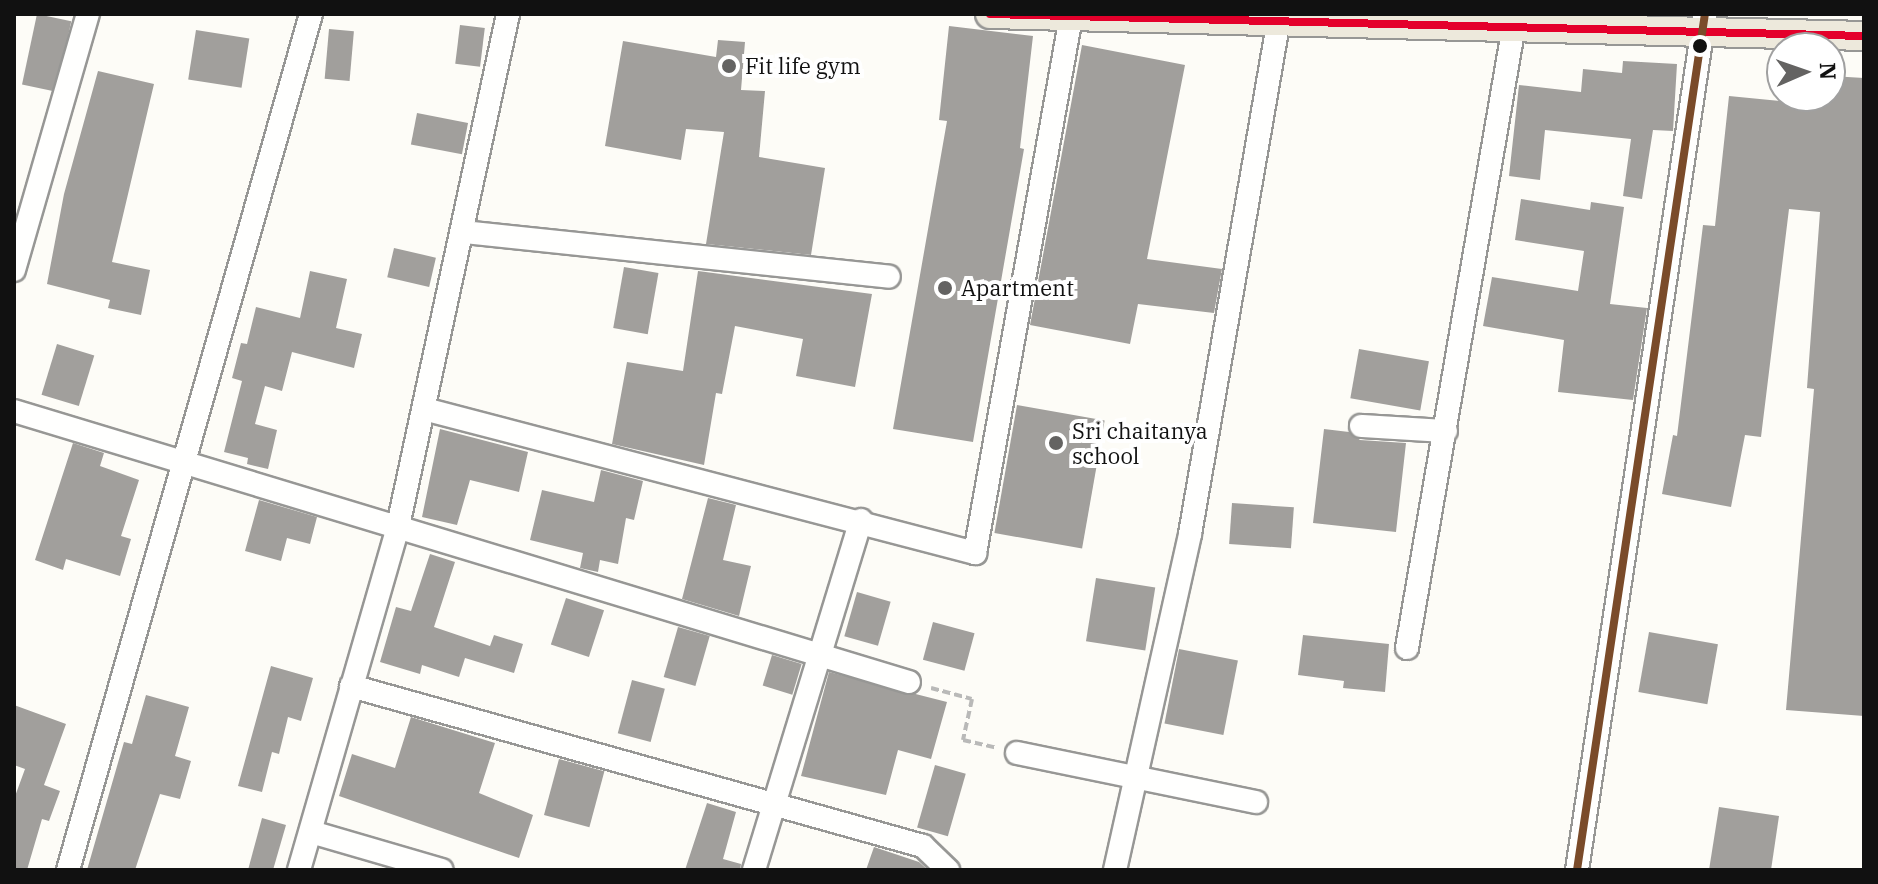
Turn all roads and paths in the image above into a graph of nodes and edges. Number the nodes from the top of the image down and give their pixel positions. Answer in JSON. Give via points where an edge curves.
{"nodes":[{"id":1,"x":88,"y":14,"type":"edge"},
{"id":2,"x":311,"y":14,"type":"edge"},
{"id":3,"x":508,"y":14,"type":"edge"},
{"id":4,"x":990,"y":14,"type":"edge"},
{"id":5,"x":1071,"y":17,"type":"junction"},
{"id":6,"x":1279,"y":19,"type":"junction"},
{"id":7,"x":1704,"y":22,"type":"edge"},
{"id":8,"x":1514,"y":25,"type":"junction"},
{"id":9,"x":1864,"y":36,"type":"edge"},
{"id":10,"x":464,"y":232,"type":"junction"},
{"id":11,"x":14,"y":270,"type":"edge"},
{"id":12,"x":889,"y":277,"type":"dead end"},
{"id":13,"x":424,"y":409,"type":"junction"},
{"id":14,"x":14,"y":411,"type":"edge"},
{"id":15,"x":1361,"y":426,"type":"dead end"},
{"id":16,"x":1446,"y":431,"type":"junction"},
{"id":17,"x":185,"y":462,"type":"junction"},
{"id":18,"x":861,"y":520,"type":"junction"},
{"id":19,"x":398,"y":526,"type":"junction"},
{"id":20,"x":1407,"y":648,"type":"dead end"},
{"id":21,"x":821,"y":656,"type":"junction"},
{"id":22,"x":909,"y":682,"type":"joint"},
{"id":23,"x":351,"y":686,"type":"junction"},
{"id":24,"x":1017,"y":753,"type":"joint"},
{"id":25,"x":1136,"y":778,"type":"junction"},
{"id":26,"x":1256,"y":802,"type":"dead end"},
{"id":27,"x":774,"y":804,"type":"junction"},
{"id":28,"x":311,"y":832,"type":"junction"},
{"id":29,"x":68,"y":870,"type":"edge"},
{"id":30,"x":299,"y":870,"type":"edge"},
{"id":31,"x":442,"y":870,"type":"edge"},
{"id":32,"x":754,"y":870,"type":"edge"},
{"id":33,"x":948,"y":870,"type":"edge"},
{"id":34,"x":1115,"y":870,"type":"edge"},
{"id":35,"x":1577,"y":870,"type":"edge"}],
"edges":[{"from":1,"to":11,"type":"street"},
{"from":2,"to":17,"type":"street"},
{"from":3,"to":10,"type":"street"},
{"from":4,"to":5,"type":"main road"},
{"from":5,"to":6,"type":"main road"},
{"from":5,"to":18,"type":"street","via":[[975,553]]},
{"from":6,"to":8,"type":"main road"},
{"from":6,"to":25,"type":"street","via":[[1190,534]]},
{"from":7,"to":8,"type":"main road"},
{"from":7,"to":9,"type":"main road"},
{"from":7,"to":35,"type":"street"},
{"from":8,"to":16,"type":"street"},
{"from":10,"to":12,"type":"street"},
{"from":10,"to":13,"type":"street"},
{"from":13,"to":18,"type":"street"},
{"from":13,"to":19,"type":"street"},
{"from":14,"to":17,"type":"street"},
{"from":15,"to":16,"type":"street"},
{"from":16,"to":20,"type":"street"},
{"from":17,"to":19,"type":"street"},
{"from":17,"to":29,"type":"street"},
{"from":18,"to":21,"type":"street"},
{"from":19,"to":21,"type":"street"},
{"from":19,"to":23,"type":"street"},
{"from":21,"to":22,"type":"street"},
{"from":21,"to":27,"type":"street"},
{"from":22,"to":24,"type":"path","via":[[972,699],[963,740]]},
{"from":23,"to":27,"type":"street"},
{"from":23,"to":28,"type":"street"},
{"from":24,"to":25,"type":"street"},
{"from":25,"to":26,"type":"street"},
{"from":25,"to":34,"type":"street"},
{"from":27,"to":32,"type":"street"},
{"from":27,"to":33,"type":"street","via":[[923,846]]},
{"from":28,"to":30,"type":"street"},
{"from":28,"to":31,"type":"street"}]}
